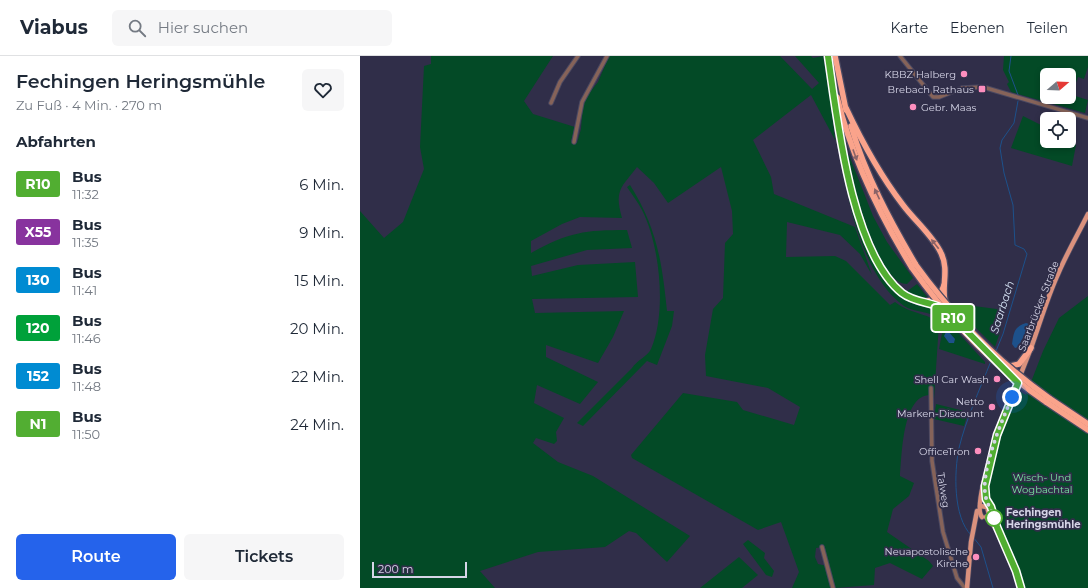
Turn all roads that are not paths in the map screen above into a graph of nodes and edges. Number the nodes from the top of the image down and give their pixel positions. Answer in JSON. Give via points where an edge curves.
{"nodes":[{"id":1,"x":578,"y":56,"type":"edge"},
{"id":2,"x":607,"y":56,"type":"edge"},
{"id":3,"x":828,"y":56,"type":"edge"},
{"id":4,"x":835,"y":56,"type":"edge"},
{"id":5,"x":900,"y":56,"type":"edge"},
{"id":6,"x":832,"y":78,"type":"junction"},
{"id":7,"x":551,"y":103,"type":"dead end"},
{"id":8,"x":846,"y":108,"type":"junction"},
{"id":9,"x":1088,"y":118,"type":"edge"},
{"id":10,"x":574,"y":142,"type":"dead end"},
{"id":11,"x":1088,"y":214,"type":"edge"},
{"id":12,"x":914,"y":266,"type":"junction"},
{"id":13,"x":946,"y":280,"type":"junction"},
{"id":14,"x":920,"y":302,"type":"junction"},
{"id":15,"x":951,"y":313,"type":"junction"},
{"id":16,"x":1031,"y":348,"type":"junction"},
{"id":17,"x":1006,"y":368,"type":"junction"},
{"id":18,"x":1019,"y":380,"type":"junction"},
{"id":19,"x":931,"y":388,"type":"dead end"},
{"id":20,"x":1047,"y":400,"type":"junction"},
{"id":21,"x":1088,"y":424,"type":"edge"},
{"id":22,"x":1088,"y":430,"type":"edge"},
{"id":23,"x":985,"y":479,"type":"junction"},
{"id":24,"x":985,"y":486,"type":"junction"},
{"id":25,"x":983,"y":506,"type":"junction"},
{"id":26,"x":985,"y":516,"type":"junction"},
{"id":27,"x":997,"y":527,"type":"junction"},
{"id":28,"x":973,"y":528,"type":"junction"},
{"id":29,"x":1002,"y":539,"type":"junction"},
{"id":30,"x":822,"y":547,"type":"dead end"},
{"id":31,"x":833,"y":588,"type":"edge"},
{"id":32,"x":966,"y":588,"type":"edge"},
{"id":33,"x":1022,"y":588,"type":"edge"}],
"edges":[{"from":1,"to":7,"type":"street","via":[[560,82]]},
{"from":2,"to":10,"type":"street","via":[[582,102]]},
{"from":3,"to":6,"type":"highway"},
{"from":4,"to":8,"type":"highway"},
{"from":5,"to":9,"type":"street","via":[[933,97],[966,87],[983,87]]},
{"from":6,"to":12,"type":"highway","one_way":true,"via":[[844,125],[862,174],[879,211]]},
{"from":6,"to":14,"type":"highway","via":[[847,170],[860,220],[886,275],[902,293]]},
{"from":12,"to":8,"type":"highway","one_way":true,"via":[[875,189]]},
{"from":13,"to":8,"type":"highway","one_way":true,"via":[[944,262],[939,249],[903,205],[870,157]]},
{"from":11,"to":16,"type":"main road","name":"Saarbrücker Straße","via":[[1056,278]]},
{"from":12,"to":20,"type":"highway","bridge":true,"via":[[965,326]]},
{"from":13,"to":14,"type":"highway","via":[[938,296]]},
{"from":13,"to":15,"type":"highway","via":[[945,302]]},
{"from":14,"to":15,"type":"highway"},
{"from":15,"to":17,"type":"highway","bridge":true},
{"from":16,"to":17,"type":"highway","via":[[1019,364]]},
{"from":16,"to":18,"type":"main road","name":"Saarbrücker Straße"},
{"from":17,"to":18,"type":"highway"},
{"from":18,"to":23,"type":"main road","name":"Saarbrücker Straße","via":[[994,445]]},
{"from":19,"to":32,"type":"street","name":"Talweg","via":[[932,461],[943,532],[957,578]]},
{"from":20,"to":21,"type":"highway"},
{"from":20,"to":22,"type":"highway"},
{"from":23,"to":24,"type":"main road"},
{"from":23,"to":25,"type":"main road"},
{"from":24,"to":25,"type":"main road"},
{"from":24,"to":27,"type":"main road","via":[[986,499]]},
{"from":25,"to":26,"type":"main road","via":[[989,510]]},
{"from":25,"to":26,"type":"main road","via":[[979,514]]},
{"from":25,"to":28,"type":"main road","via":[[977,511]]},
{"from":26,"to":27,"type":"main road"},
{"from":26,"to":28,"type":"main road"},
{"from":26,"to":29,"type":"main road"},
{"from":27,"to":29,"type":"main road"},
{"from":28,"to":32,"type":"main road"},
{"from":29,"to":33,"type":"main road"},
{"from":30,"to":31,"type":"street"}]}
